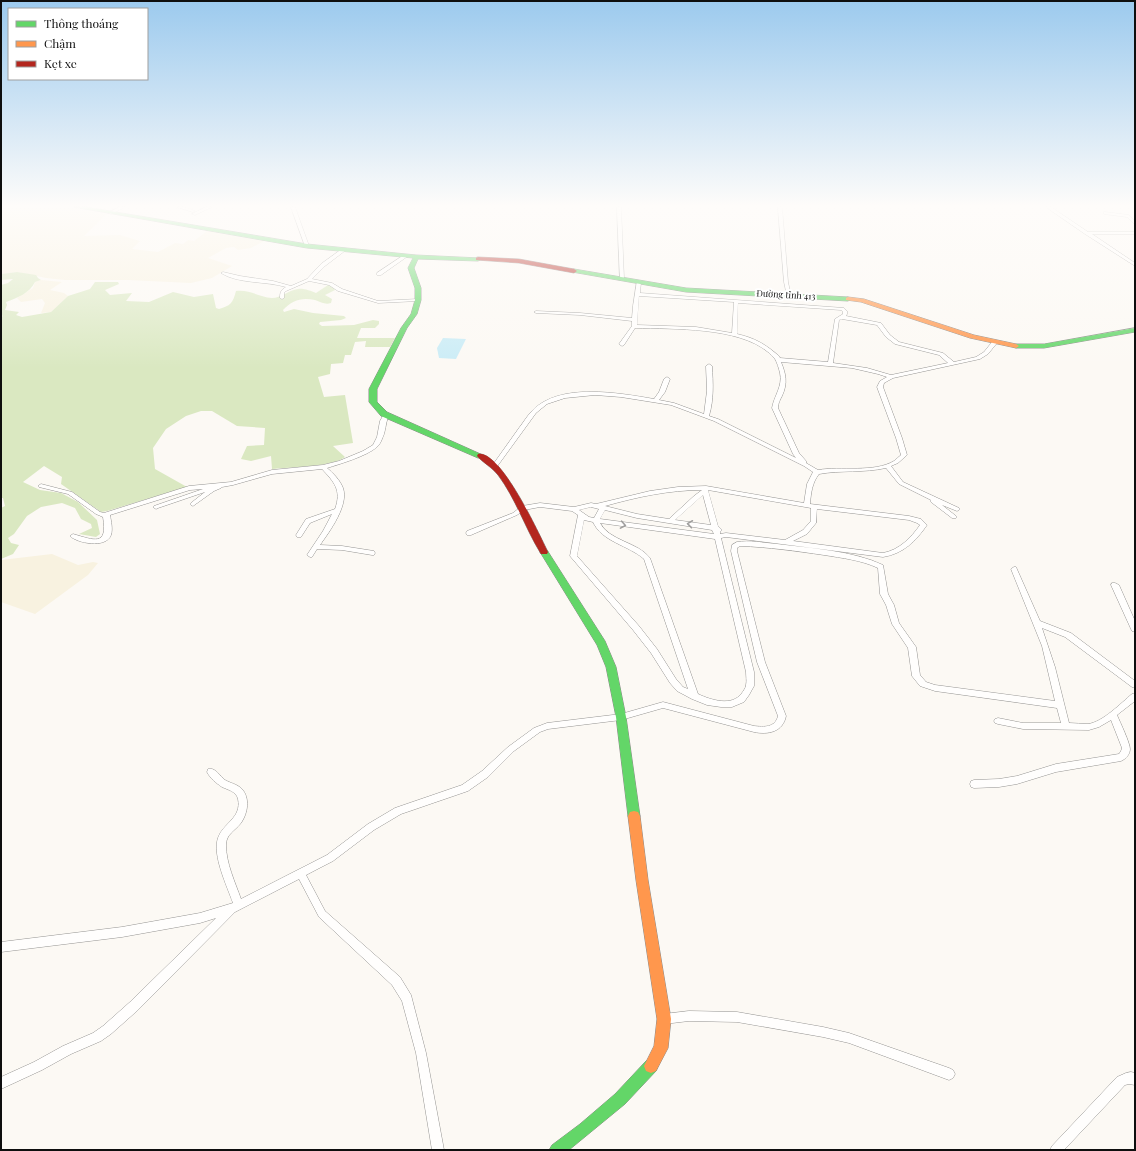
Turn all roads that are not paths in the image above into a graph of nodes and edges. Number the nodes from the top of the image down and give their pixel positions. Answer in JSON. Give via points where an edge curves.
{"nodes":[{"id":1,"x":329,"y":261,"type":"edge"},
{"id":2,"x":399,"y":261,"type":"edge"},
{"id":3,"x":414,"y":261,"type":"edge"},
{"id":4,"x":512,"y":261,"type":"edge"},
{"id":5,"x":621,"y":261,"type":"edge"},
{"id":6,"x":784,"y":261,"type":"edge"},
{"id":7,"x":223,"y":274,"type":"dead end"},
{"id":8,"x":379,"y":274,"type":"dead end"},
{"id":9,"x":622,"y":279,"type":"junction"},
{"id":10,"x":309,"y":280,"type":"junction"},
{"id":11,"x":639,"y":282,"type":"junction"},
{"id":12,"x":290,"y":287,"type":"junction"},
{"id":13,"x":637,"y":294,"type":"junction"},
{"id":14,"x":789,"y":296,"type":"junction"},
{"id":15,"x":282,"y":298,"type":"dead end"},
{"id":16,"x":418,"y":300,"type":"junction"},
{"id":17,"x":736,"y":302,"type":"junction"},
{"id":18,"x":536,"y":312,"type":"dead end"},
{"id":19,"x":842,"y":317,"type":"junction"},
{"id":20,"x":634,"y":323,"type":"junction"},
{"id":21,"x":1135,"y":330,"type":"edge"},
{"id":22,"x":734,"y":335,"type":"junction"},
{"id":23,"x":994,"y":342,"type":"junction"},
{"id":24,"x":622,"y":344,"type":"dead end"},
{"id":25,"x":780,"y":360,"type":"junction"},
{"id":26,"x":953,"y":364,"type":"junction"},
{"id":27,"x":830,"y":365,"type":"junction"},
{"id":28,"x":709,"y":366,"type":"dead end"},
{"id":29,"x":891,"y":377,"type":"junction"},
{"id":30,"x":667,"y":379,"type":"dead end"},
{"id":31,"x":655,"y":401,"type":"junction"},
{"id":32,"x":386,"y":415,"type":"junction"},
{"id":33,"x":706,"y":416,"type":"junction"},
{"id":34,"x":806,"y":465,"type":"junction"},
{"id":35,"x":494,"y":466,"type":"junction"},
{"id":36,"x":888,"y":466,"type":"junction"},
{"id":37,"x":323,"y":467,"type":"junction"},
{"id":38,"x":817,"y":472,"type":"junction"},
{"id":39,"x":224,"y":485,"type":"junction"},
{"id":40,"x":40,"y":486,"type":"dead end"},
{"id":41,"x":217,"y":486,"type":"junction"},
{"id":42,"x":705,"y":489,"type":"junction"},
{"id":43,"x":930,"y":498,"type":"junction"},
{"id":44,"x":193,"y":504,"type":"dead end"},
{"id":45,"x":600,"y":506,"type":"junction"},
{"id":46,"x":156,"y":507,"type":"dead end"},
{"id":47,"x":811,"y":507,"type":"junction"},
{"id":48,"x":522,"y":508,"type":"junction"},
{"id":49,"x":957,"y":508,"type":"dead end"},
{"id":50,"x":574,"y":509,"type":"junction"},
{"id":51,"x":337,"y":510,"type":"junction"},
{"id":52,"x":106,"y":514,"type":"junction"},
{"id":53,"x":581,"y":516,"type":"junction"},
{"id":54,"x":954,"y":517,"type":"dead end"},
{"id":55,"x":596,"y":521,"type":"junction"},
{"id":56,"x":670,"y":521,"type":"junction"},
{"id":57,"x":716,"y":528,"type":"junction"},
{"id":58,"x":469,"y":533,"type":"dead end"},
{"id":59,"x":299,"y":535,"type":"dead end"},
{"id":60,"x":726,"y":535,"type":"junction"},
{"id":61,"x":73,"y":536,"type":"dead end"},
{"id":62,"x":718,"y":537,"type":"junction"},
{"id":63,"x":787,"y":542,"type":"junction"},
{"id":64,"x":316,"y":547,"type":"junction"},
{"id":65,"x":372,"y":553,"type":"dead end"},
{"id":66,"x":310,"y":555,"type":"dead end"},
{"id":67,"x":1014,"y":569,"type":"dead end"},
{"id":68,"x":1115,"y":585,"type":"dead end"},
{"id":69,"x":1037,"y":623,"type":"junction"},
{"id":70,"x":1135,"y":629,"type":"edge"},
{"id":71,"x":1135,"y":686,"type":"edge"},
{"id":72,"x":1135,"y":696,"type":"edge"},
{"id":73,"x":695,"y":697,"type":"junction"},
{"id":74,"x":1059,"y":705,"type":"junction"},
{"id":75,"x":1113,"y":715,"type":"junction"},
{"id":76,"x":621,"y":717,"type":"junction"},
{"id":77,"x":998,"y":721,"type":"dead end"},
{"id":78,"x":1066,"y":727,"type":"junction"},
{"id":79,"x":211,"y":772,"type":"dead end"},
{"id":80,"x":974,"y":784,"type":"dead end"},
{"id":81,"x":301,"y":874,"type":"junction"},
{"id":82,"x":236,"y":906,"type":"junction"},
{"id":83,"x":1,"y":947,"type":"edge"},
{"id":84,"x":664,"y":1019,"type":"junction"},
{"id":85,"x":949,"y":1074,"type":"dead end"},
{"id":86,"x":1135,"y":1079,"type":"edge"},
{"id":87,"x":1,"y":1083,"type":"edge"},
{"id":88,"x":438,"y":1150,"type":"edge"},
{"id":89,"x":557,"y":1150,"type":"edge"},
{"id":90,"x":1056,"y":1150,"type":"edge"}],
"edges":[{"from":1,"to":10,"type":"street"},
{"from":2,"to":8,"type":"street"},
{"from":3,"to":16,"type":"main road","via":[[411,268],[418,288]]},
{"from":4,"to":9,"type":"main road","name":"Đường tỉnh 413"},
{"from":5,"to":9,"type":"street"},
{"from":6,"to":14,"type":"street"},
{"from":7,"to":12,"type":"street","via":[[240,280],[267,281]]},
{"from":9,"to":11,"type":"main road","name":"Đường tỉnh 413"},
{"from":10,"to":12,"type":"street"},
{"from":10,"to":16,"type":"street","via":[[330,284],[340,290],[378,302]]},
{"from":11,"to":13,"type":"street"},
{"from":11,"to":14,"type":"main road","name":"Đường tỉnh 413","via":[[686,290]]},
{"from":12,"to":15,"type":"street","via":[[282,293]]},
{"from":13,"to":17,"type":"street"},
{"from":13,"to":20,"type":"street"},
{"from":14,"to":23,"type":"main road","name":"Đường tỉnh 413","via":[[862,300],[946,329]]},
{"from":16,"to":32,"type":"main road","via":[[414,314],[404,328],[373,389],[373,402]]},
{"from":17,"to":19,"type":"street","via":[[842,309],[845,311]]},
{"from":17,"to":22,"type":"street"},
{"from":18,"to":20,"type":"street","via":[[580,314]]},
{"from":19,"to":26,"type":"street","via":[[879,324],[897,343],[941,354]]},
{"from":19,"to":27,"type":"street","via":[[837,319]]},
{"from":20,"to":22,"type":"street","via":[[704,329]]},
{"from":20,"to":24,"type":"street"},
{"from":21,"to":23,"type":"main road","name":"Đường tỉnh 413","via":[[1044,346],[1019,347]]},
{"from":22,"to":25,"type":"street","via":[[764,346]]},
{"from":23,"to":26,"type":"street","via":[[986,353],[978,358]]},
{"from":25,"to":27,"type":"street"},
{"from":25,"to":34,"type":"street","via":[[784,376],[775,408],[796,454]]},
{"from":26,"to":29,"type":"street"},
{"from":27,"to":29,"type":"street","via":[[859,368]]},
{"from":28,"to":33,"type":"street","via":[[709,409]]},
{"from":29,"to":36,"type":"street","via":[[882,382],[880,387],[904,455]]},
{"from":30,"to":31,"type":"street"},
{"from":31,"to":33,"type":"street"},
{"from":31,"to":35,"type":"street","via":[[595,393],[552,399],[534,412]]},
{"from":32,"to":35,"type":"main road","via":[[484,457]]},
{"from":32,"to":37,"type":"street","via":[[380,437],[372,448]]},
{"from":33,"to":34,"type":"street"},
{"from":34,"to":38,"type":"street"},
{"from":35,"to":48,"type":"main road"},
{"from":36,"to":38,"type":"street"},
{"from":36,"to":43,"type":"street","via":[[901,482]]},
{"from":37,"to":39,"type":"street","via":[[272,472]]},
{"from":37,"to":51,"type":"street","via":[[340,488],[341,497]]},
{"from":38,"to":47,"type":"street","via":[[808,487]]},
{"from":39,"to":41,"type":"street"},
{"from":39,"to":44,"type":"street","via":[[212,490]]},
{"from":40,"to":52,"type":"street","via":[[70,493],[100,514]]},
{"from":41,"to":46,"type":"street"},
{"from":41,"to":52,"type":"street","via":[[175,492]]},
{"from":42,"to":45,"type":"street","via":[[692,488],[636,495]]},
{"from":42,"to":47,"type":"street"},
{"from":42,"to":56,"type":"street"},
{"from":42,"to":57,"type":"street"},
{"from":43,"to":49,"type":"street"},
{"from":43,"to":54,"type":"street"},
{"from":45,"to":50,"type":"street","via":[[591,505]]},
{"from":45,"to":55,"type":"street"},
{"from":45,"to":56,"type":"street","via":[[626,514]]},
{"from":47,"to":63,"type":"street","via":[[814,521],[804,532]]},
{"from":47,"to":63,"type":"street","via":[[909,518],[924,525],[904,547],[889,555]]},
{"from":48,"to":50,"type":"street","via":[[540,505]]},
{"from":48,"to":58,"type":"street","via":[[514,514]]},
{"from":48,"to":76,"type":"main road","via":[[542,548],[602,644],[611,667]]},
{"from":50,"to":53,"type":"street"},
{"from":51,"to":59,"type":"street","via":[[308,521]]},
{"from":51,"to":64,"type":"street"},
{"from":52,"to":61,"type":"street","via":[[105,538],[94,541]]},
{"from":53,"to":55,"type":"street"},
{"from":53,"to":73,"type":"street","via":[[573,556],[650,645],[680,689]]},
{"from":55,"to":62,"type":"street","one_way":true},
{"from":55,"to":73,"type":"street","via":[[601,529],[647,558]]},
{"from":57,"to":56,"type":"street","one_way":true},
{"from":57,"to":60,"type":"street"},
{"from":57,"to":62,"type":"street"},
{"from":60,"to":62,"type":"street"},
{"from":60,"to":63,"type":"street"},
{"from":62,"to":73,"type":"street","via":[[750,672],[750,686],[741,700],[732,704],[707,702]]},
{"from":64,"to":65,"type":"street"},
{"from":64,"to":66,"type":"street"},
{"from":67,"to":69,"type":"street"},
{"from":68,"to":70,"type":"street"},
{"from":69,"to":71,"type":"street","via":[[1068,635]]},
{"from":69,"to":74,"type":"street","via":[[1050,660]]},
{"from":72,"to":75,"type":"street"},
{"from":74,"to":76,"type":"street","via":[[935,688],[923,684],[916,676],[912,648],[896,624],[884,594],[881,568],[878,565],[835,554],[744,544],[736,545],[734,550],[761,662],[779,706],[781,721],[772,730],[765,731],[663,705]]},
{"from":74,"to":78,"type":"street"},
{"from":75,"to":78,"type":"street","via":[[1089,727]]},
{"from":75,"to":80,"type":"street","via":[[1126,748],[1121,757],[1056,768],[1017,780]]},
{"from":76,"to":81,"type":"street","via":[[558,724],[537,730],[511,748],[485,774],[465,788],[398,811],[330,858]]},
{"from":76,"to":84,"type":"main road","via":[[642,880]]},
{"from":77,"to":78,"type":"street","via":[[1023,726]]},
{"from":79,"to":82,"type":"street","via":[[224,783],[237,789],[243,799],[239,818],[224,834],[222,840],[222,850]]},
{"from":81,"to":82,"type":"street"},
{"from":81,"to":88,"type":"street","via":[[322,914],[396,980],[408,999],[421,1053]]},
{"from":82,"to":83,"type":"street","via":[[200,918],[122,932]]},
{"from":82,"to":87,"type":"street","via":[[107,1030]]},
{"from":84,"to":85,"type":"street","via":[[689,1016],[737,1017],[823,1032],[849,1038]]},
{"from":84,"to":89,"type":"main road","via":[[661,1048],[649,1069],[620,1099]]},
{"from":86,"to":90,"type":"street","via":[[1132,1077],[1120,1081]]}]}
